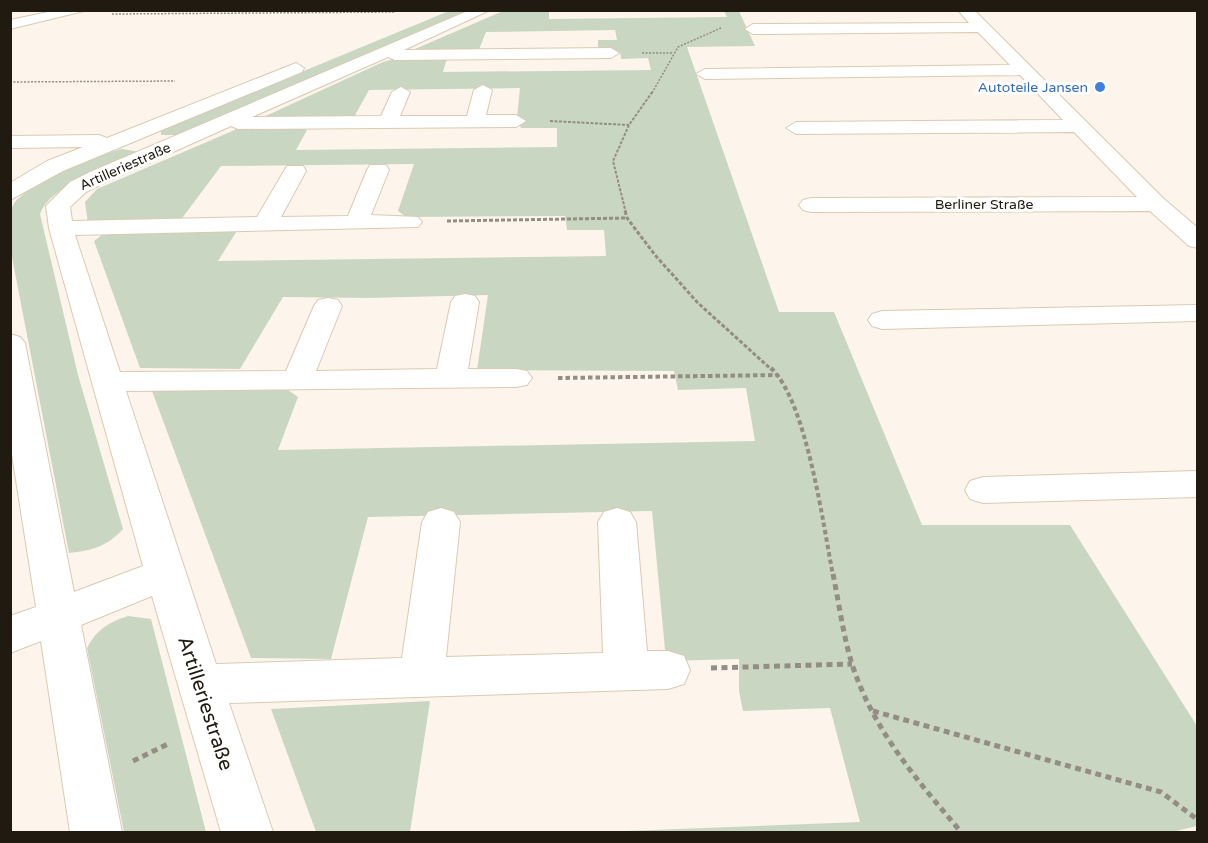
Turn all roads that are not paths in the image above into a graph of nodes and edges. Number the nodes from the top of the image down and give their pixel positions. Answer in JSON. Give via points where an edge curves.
{"nodes":[{"id":1,"x":81,"y":10,"type":"edge"},
{"id":2,"x":483,"y":10,"type":"edge"},
{"id":3,"x":965,"y":10,"type":"edge"},
{"id":4,"x":10,"y":26,"type":"edge"},
{"id":5,"x":982,"y":27,"type":"junction"},
{"id":6,"x":753,"y":29,"type":"dead end"},
{"id":7,"x":585,"y":33,"type":"dead end"},
{"id":8,"x":514,"y":34,"type":"dead end"},
{"id":9,"x":611,"y":53,"type":"dead end"},
{"id":10,"x":511,"y":54,"type":"junction"},
{"id":11,"x":586,"y":54,"type":"junction"},
{"id":12,"x":381,"y":55,"type":"junction"},
{"id":13,"x":316,"y":59,"type":"dead end"},
{"id":14,"x":1024,"y":70,"type":"junction"},
{"id":15,"x":705,"y":74,"type":"dead end"},
{"id":16,"x":483,"y":90,"type":"dead end"},
{"id":17,"x":401,"y":92,"type":"dead end"},
{"id":18,"x":474,"y":121,"type":"junction"},
{"id":19,"x":516,"y":121,"type":"road end"},
{"id":20,"x":388,"y":122,"type":"junction"},
{"id":21,"x":224,"y":123,"type":"junction"},
{"id":22,"x":1080,"y":126,"type":"junction"},
{"id":23,"x":796,"y":128,"type":"dead end"},
{"id":24,"x":115,"y":141,"type":"junction"},
{"id":25,"x":181,"y":141,"type":"junction"},
{"id":26,"x":10,"y":142,"type":"edge"},
{"id":27,"x":378,"y":170,"type":"dead end"},
{"id":28,"x":295,"y":171,"type":"dead end"},
{"id":29,"x":10,"y":193,"type":"edge"},
{"id":30,"x":1156,"y":204,"type":"junction"},
{"id":31,"x":811,"y":205,"type":"dead end"},
{"id":32,"x":357,"y":222,"type":"junction"},
{"id":33,"x":410,"y":222,"type":"road end"},
{"id":34,"x":265,"y":224,"type":"junction"},
{"id":35,"x":61,"y":228,"type":"junction"},
{"id":36,"x":1197,"y":241,"type":"edge"},
{"id":37,"x":465,"y":302,"type":"dead end"},
{"id":38,"x":328,"y":306,"type":"dead end"},
{"id":39,"x":1197,"y":313,"type":"edge"},
{"id":40,"x":882,"y":320,"type":"dead end"},
{"id":41,"x":10,"y":343,"type":"edge"},
{"id":42,"x":451,"y":378,"type":"junction"},
{"id":43,"x":516,"y":378,"type":"road end"},
{"id":44,"x":297,"y":380,"type":"junction"},
{"id":45,"x":108,"y":382,"type":"junction"},
{"id":46,"x":1197,"y":484,"type":"edge"},
{"id":47,"x":983,"y":490,"type":"dead end"},
{"id":48,"x":441,"y":522,"type":"dead end"},
{"id":49,"x":616,"y":522,"type":"dead end"},
{"id":50,"x":165,"y":574,"type":"junction"},
{"id":51,"x":57,"y":617,"type":"junction"},
{"id":52,"x":10,"y":636,"type":"edge"},
{"id":53,"x":422,"y":677,"type":"junction"},
{"id":54,"x":206,"y":704,"type":"junction"},
{"id":55,"x":96,"y":832,"type":"edge"},
{"id":56,"x":247,"y":832,"type":"edge"}],
"edges":[{"from":1,"to":4,"type":"street"},
{"from":2,"to":12,"type":"street","name":"Artilleriestraße"},
{"from":3,"to":5,"type":"street"},
{"from":5,"to":6,"type":"street"},
{"from":5,"to":14,"type":"street"},
{"from":7,"to":11,"type":"street"},
{"from":8,"to":10,"type":"street"},
{"from":9,"to":11,"type":"street"},
{"from":10,"to":11,"type":"street"},
{"from":10,"to":12,"type":"street"},
{"from":12,"to":21,"type":"street","name":"Artilleriestraße"},
{"from":13,"to":24,"type":"street","name":"Artilleriestraße"},
{"from":14,"to":15,"type":"street"},
{"from":14,"to":22,"type":"street"},
{"from":16,"to":18,"type":"street"},
{"from":17,"to":20,"type":"street"},
{"from":18,"to":19,"type":"street"},
{"from":18,"to":20,"type":"street"},
{"from":20,"to":21,"type":"street"},
{"from":21,"to":25,"type":"street","name":"Artilleriestraße"},
{"from":22,"to":23,"type":"street"},
{"from":22,"to":30,"type":"street"},
{"from":24,"to":25,"type":"street"},
{"from":24,"to":26,"type":"street"},
{"from":24,"to":29,"type":"street","name":"Artilleriestraße","via":[[55,166]]},
{"from":25,"to":35,"type":"street","name":"Artilleriestraße","via":[[78,187],[58,206]]},
{"from":27,"to":32,"type":"street"},
{"from":28,"to":34,"type":"street"},
{"from":30,"to":31,"type":"street","name":"Berliner Straße"},
{"from":30,"to":36,"type":"street"},
{"from":32,"to":33,"type":"street"},
{"from":32,"to":34,"type":"street"},
{"from":34,"to":35,"type":"street"},
{"from":35,"to":45,"type":"street","name":"Artilleriestraße"},
{"from":37,"to":42,"type":"street"},
{"from":38,"to":44,"type":"street"},
{"from":39,"to":40,"type":"street"},
{"from":41,"to":51,"type":"street"},
{"from":42,"to":43,"type":"street"},
{"from":42,"to":44,"type":"street"},
{"from":44,"to":45,"type":"street"},
{"from":45,"to":50,"type":"street","name":"Artilleriestraße"},
{"from":46,"to":47,"type":"street"},
{"from":48,"to":53,"type":"street"},
{"from":49,"to":53,"type":"street","via":[[647,670]]},
{"from":50,"to":51,"type":"street"},
{"from":50,"to":54,"type":"street","name":"Artilleriestraße"},
{"from":51,"to":52,"type":"street"},
{"from":51,"to":55,"type":"street"},
{"from":53,"to":54,"type":"street"},
{"from":54,"to":56,"type":"street","name":"Artilleriestraße"}]}
